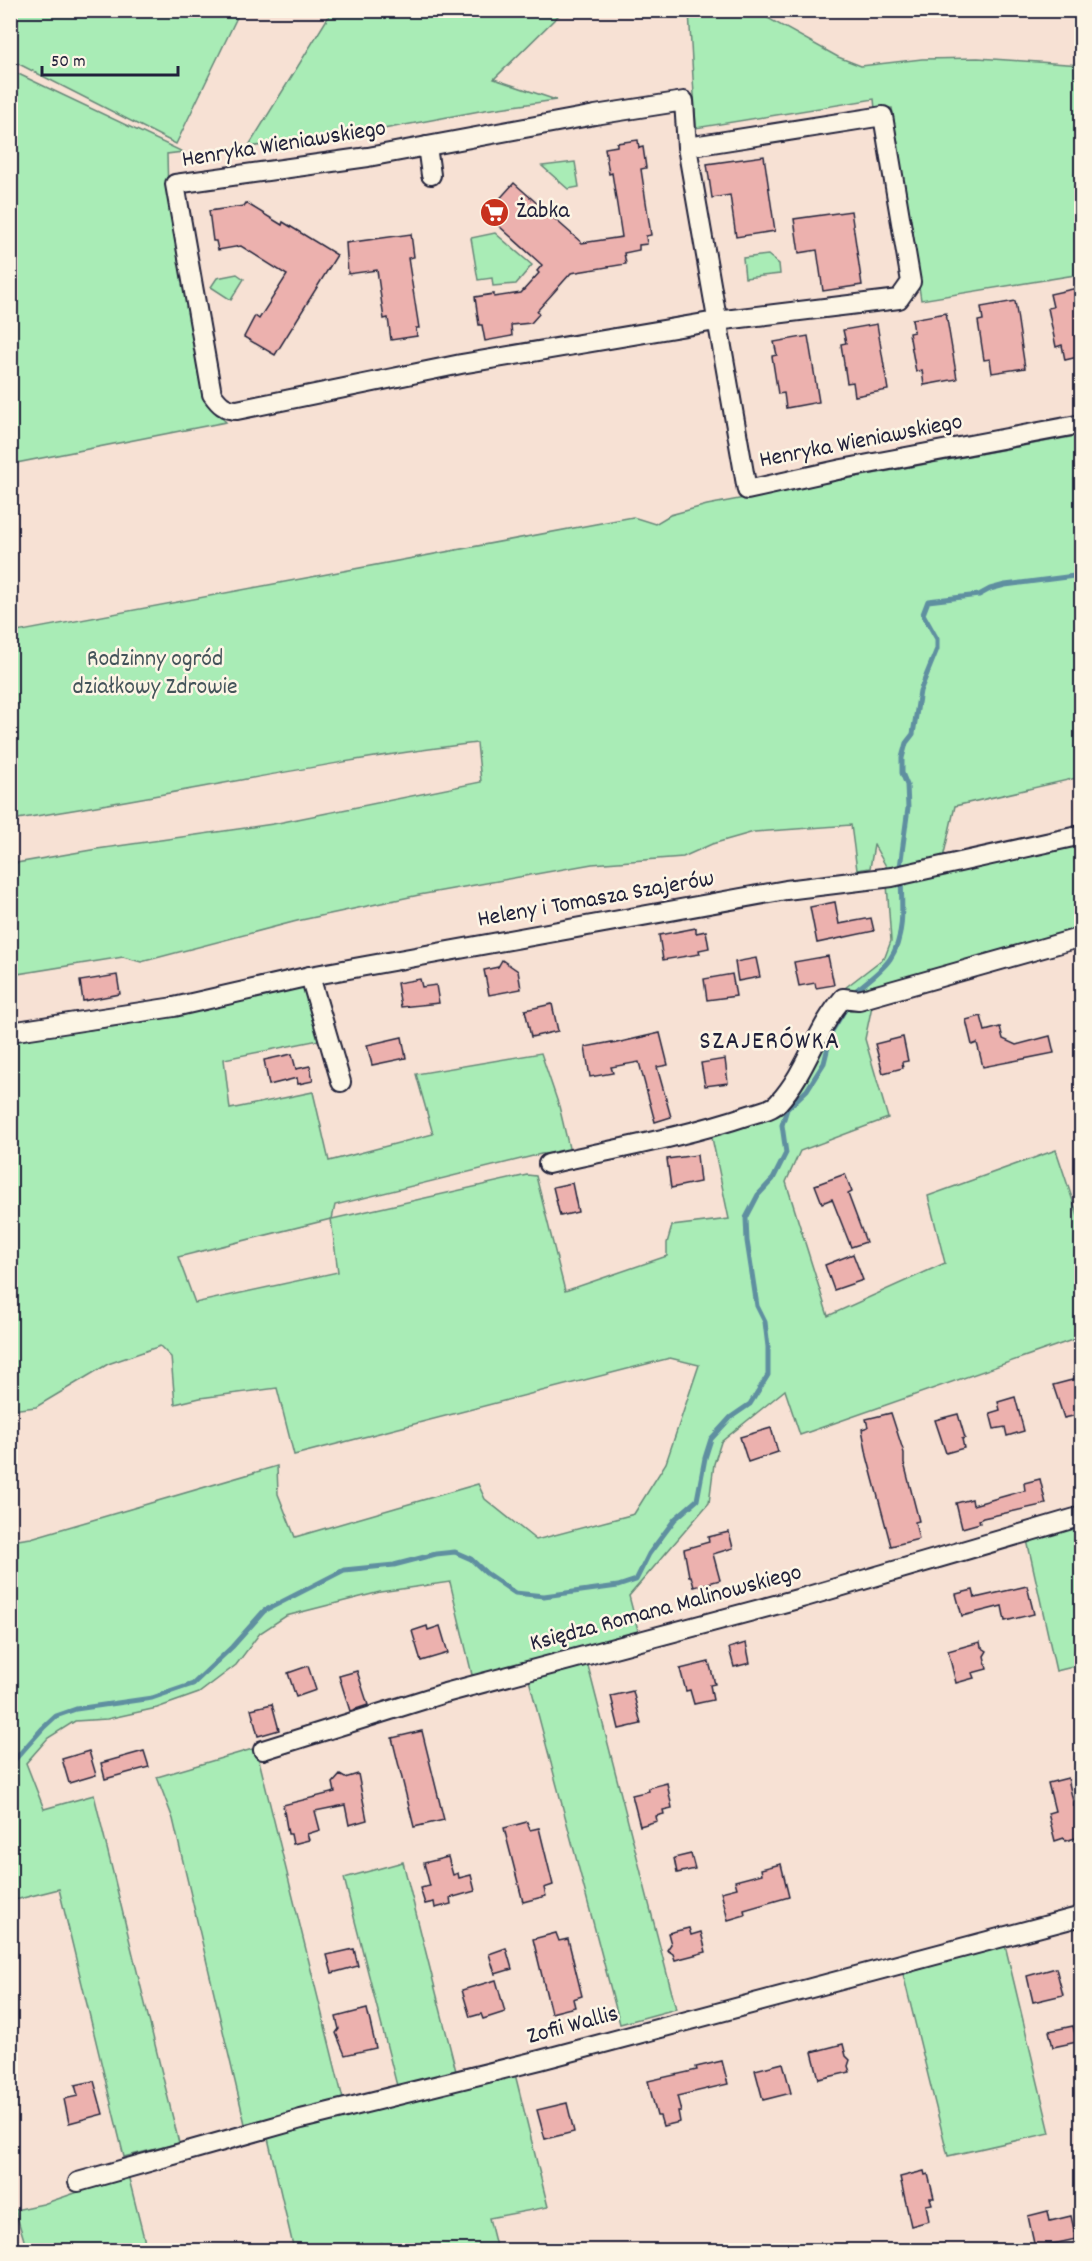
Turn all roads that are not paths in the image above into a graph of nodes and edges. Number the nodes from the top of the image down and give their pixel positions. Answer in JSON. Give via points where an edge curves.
{"nodes":[{"id":1,"x":427,"y":146,"type":"junction"},
{"id":2,"x":687,"y":147,"type":"junction"},
{"id":3,"x":430,"y":176,"type":"dead end"},
{"id":4,"x":716,"y":321,"type":"junction"},
{"id":5,"x":1082,"y":424,"type":"edge"},
{"id":6,"x":1082,"y":835,"type":"edge"},
{"id":7,"x":1082,"y":937,"type":"edge"},
{"id":8,"x":310,"y":976,"type":"junction"},
{"id":9,"x":10,"y":1032,"type":"edge"},
{"id":10,"x":341,"y":1082,"type":"dead end"},
{"id":11,"x":548,"y":1164,"type":"dead end"},
{"id":12,"x":1082,"y":1516,"type":"edge"},
{"id":13,"x":263,"y":1750,"type":"dead end"},
{"id":14,"x":1082,"y":1916,"type":"edge"},
{"id":15,"x":78,"y":2182,"type":"dead end"}],
"edges":[{"from":1,"to":2,"type":"street","name":"Henryka Wieniawskiego","via":[[684,101]]},
{"from":1,"to":3,"type":"street"},
{"from":1,"to":4,"type":"street","name":"Henryka Wieniawskiego","via":[[175,184],[210,386],[222,406],[237,410],[461,364]]},
{"from":2,"to":4,"type":"street","name":"Henryka Wieniawskiego"},
{"from":2,"to":4,"type":"street","name":"Henryka Wieniawskiego","via":[[883,116],[911,282],[899,299]]},
{"from":4,"to":5,"type":"street","name":"Henryka Wieniawskiego","via":[[747,490]]},
{"from":6,"to":8,"type":"street","name":"Heleny i Tomasza Szajerów","via":[[892,877],[786,890]]},
{"from":7,"to":11,"type":"street","via":[[859,1000],[843,998],[821,1030],[795,1084],[776,1106],[688,1134]]},
{"from":8,"to":9,"type":"street","name":"Heleny i Tomasza Szajerów","via":[[174,1007]]},
{"from":8,"to":10,"type":"street"},
{"from":12,"to":13,"type":"street","name":"Księdza Romana Malinowskiego","via":[[805,1597],[445,1693]]},
{"from":14,"to":15,"type":"street","name":"Zofii Wallis","via":[[540,2060],[301,2119]]}]}
